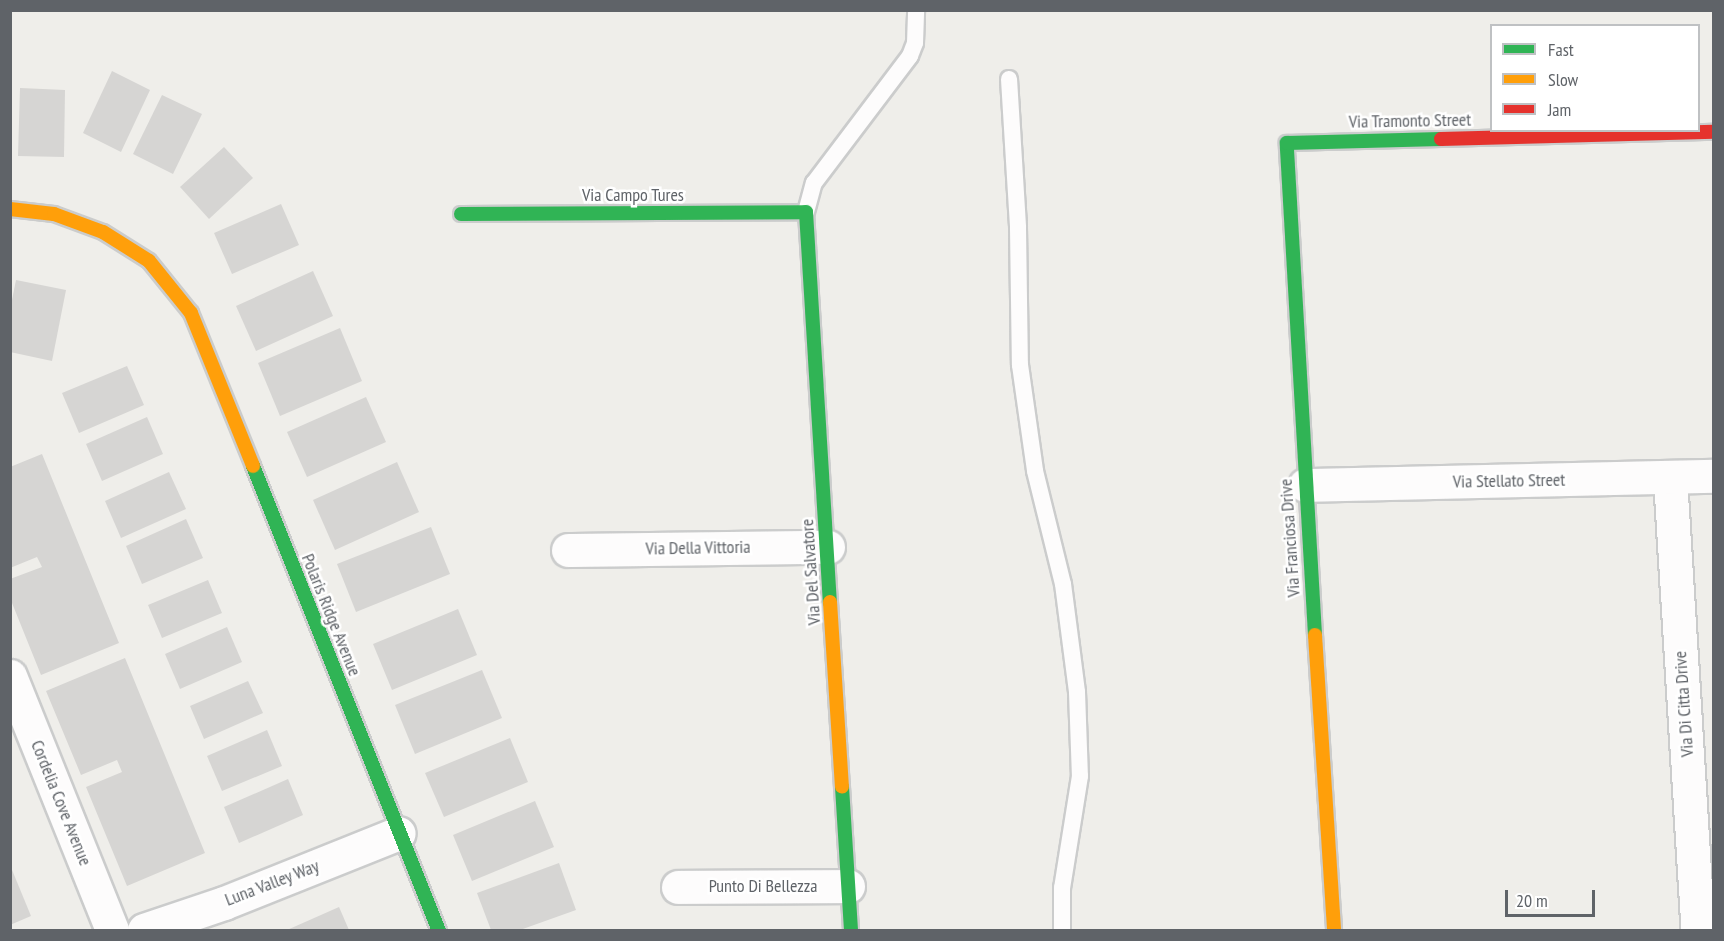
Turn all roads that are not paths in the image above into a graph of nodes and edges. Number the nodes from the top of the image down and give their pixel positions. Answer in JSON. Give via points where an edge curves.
{"nodes":[{"id":1,"x":916,"y":10,"type":"edge"},
{"id":2,"x":1009,"y":79,"type":"dead end"},
{"id":3,"x":1713,"y":132,"type":"edge"},
{"id":4,"x":1287,"y":142,"type":"joint"},
{"id":5,"x":10,"y":208,"type":"edge"},
{"id":6,"x":806,"y":212,"type":"junction"},
{"id":7,"x":461,"y":214,"type":"dead end"},
{"id":8,"x":1713,"y":477,"type":"edge"},
{"id":9,"x":1670,"y":478,"type":"junction"},
{"id":10,"x":1305,"y":485,"type":"junction"},
{"id":11,"x":828,"y":547,"type":"junction"},
{"id":12,"x":568,"y":550,"type":"dead end"},
{"id":13,"x":10,"y":676,"type":"edge"},
{"id":14,"x":399,"y":833,"type":"junction"},
{"id":15,"x":848,"y":886,"type":"junction"},
{"id":16,"x":678,"y":887,"type":"dead end"},
{"id":17,"x":112,"y":930,"type":"edge"},
{"id":18,"x":144,"y":930,"type":"edge"},
{"id":19,"x":439,"y":930,"type":"edge"},
{"id":20,"x":851,"y":930,"type":"edge"},
{"id":21,"x":1062,"y":930,"type":"edge"},
{"id":22,"x":1334,"y":930,"type":"edge"},
{"id":23,"x":1698,"y":930,"type":"edge"}],
"edges":[{"from":1,"to":6,"type":"lane","via":[[915,43],[910,56],[814,183]]},
{"from":2,"to":21,"type":"lane","via":[[1018,228],[1020,365],[1035,471],[1063,584],[1077,692],[1080,776],[1062,888]]},
{"from":3,"to":4,"type":"street","name":"Via Tramonto Street"},
{"from":4,"to":10,"type":"street","name":"Via Franciosa Drive"},
{"from":5,"to":14,"type":"street","name":"Polaris Ridge Avenue","via":[[54,214],[103,232],[149,261],[190,313]]},
{"from":6,"to":7,"type":"street","name":"Via Campo Tures"},
{"from":6,"to":11,"type":"street","name":"Via Del Salvatore"},
{"from":8,"to":9,"type":"street","name":"Via Stellato Street"},
{"from":9,"to":10,"type":"street","name":"Via Stellato Street"},
{"from":9,"to":23,"type":"street","name":"Via Di Citta Drive"},
{"from":10,"to":22,"type":"street","name":"Via Franciosa Drive"},
{"from":11,"to":12,"type":"street","name":"Via Della Vittoria"},
{"from":11,"to":15,"type":"street","name":"Via Del Salvatore"},
{"from":13,"to":17,"type":"street","name":"Cordelia Cove Avenue"},
{"from":14,"to":18,"type":"street","name":"Luna Valley Way","via":[[224,903]]},
{"from":14,"to":19,"type":"street","name":"Polaris Ridge Avenue"},
{"from":15,"to":16,"type":"street","name":"Punto Di Bellezza"},
{"from":15,"to":20,"type":"street","name":"Via Del Salvatore"}]}
